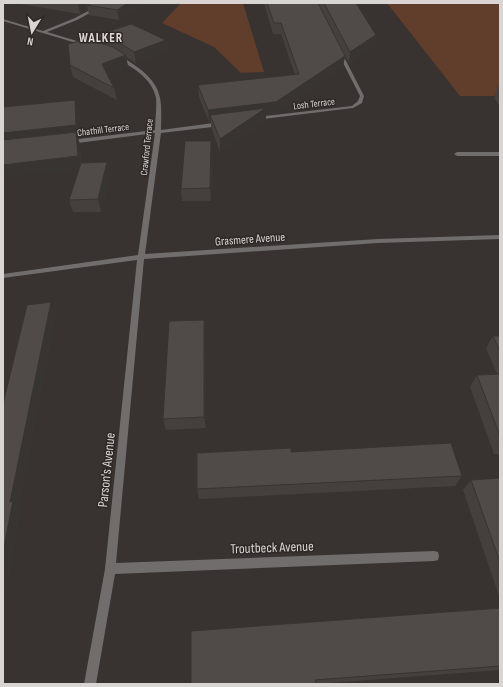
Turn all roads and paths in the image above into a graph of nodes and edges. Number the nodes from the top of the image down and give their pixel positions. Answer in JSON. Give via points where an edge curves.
{"nodes":[{"id":1,"x":106,"y":3,"type":"edge"},
{"id":2,"x":3,"y":20,"type":"edge"},
{"id":3,"x":44,"y":32,"type":"junction"},
{"id":4,"x":335,"y":43,"type":"edge"},
{"id":5,"x":92,"y":47,"type":"edge"},
{"id":6,"x":112,"y":54,"type":"edge"},
{"id":7,"x":252,"y":120,"type":"edge"},
{"id":8,"x":228,"y":123,"type":"edge"},
{"id":9,"x":158,"y":132,"type":"junction"},
{"id":10,"x":65,"y":143,"type":"edge"},
{"id":11,"x":457,"y":154,"type":"dead end"},
{"id":12,"x":500,"y":154,"type":"edge"},
{"id":13,"x":500,"y":237,"type":"edge"},
{"id":14,"x":141,"y":257,"type":"junction"},
{"id":15,"x":3,"y":276,"type":"edge"},
{"id":16,"x":434,"y":556,"type":"dead end"},
{"id":17,"x":110,"y":569,"type":"junction"},
{"id":18,"x":90,"y":684,"type":"edge"}],
"edges":[{"from":1,"to":3,"type":"street"},
{"from":2,"to":3,"type":"street"},
{"from":3,"to":5,"type":"street"},
{"from":4,"to":7,"type":"street","name":"Losh Terrace","via":[[362,96],[360,102],[353,107]]},
{"from":6,"to":9,"type":"street","name":"Crawford Terrace","via":[[141,71],[152,82],[158,98]]},
{"from":8,"to":9,"type":"street"},
{"from":9,"to":10,"type":"street","name":"Chathill Terrace"},
{"from":9,"to":14,"type":"street","name":"Crawford Terrace"},
{"from":11,"to":12,"type":"street"},
{"from":13,"to":14,"type":"street","name":"Grasmere Avenue","via":[[378,241]]},
{"from":14,"to":15,"type":"street","name":"Grasmere Avenue"},
{"from":14,"to":17,"type":"street","name":"Parson's Avenue"},
{"from":16,"to":17,"type":"street","name":"Troutbeck Avenue"},
{"from":17,"to":18,"type":"street","name":"Parson's Avenue"}]}
